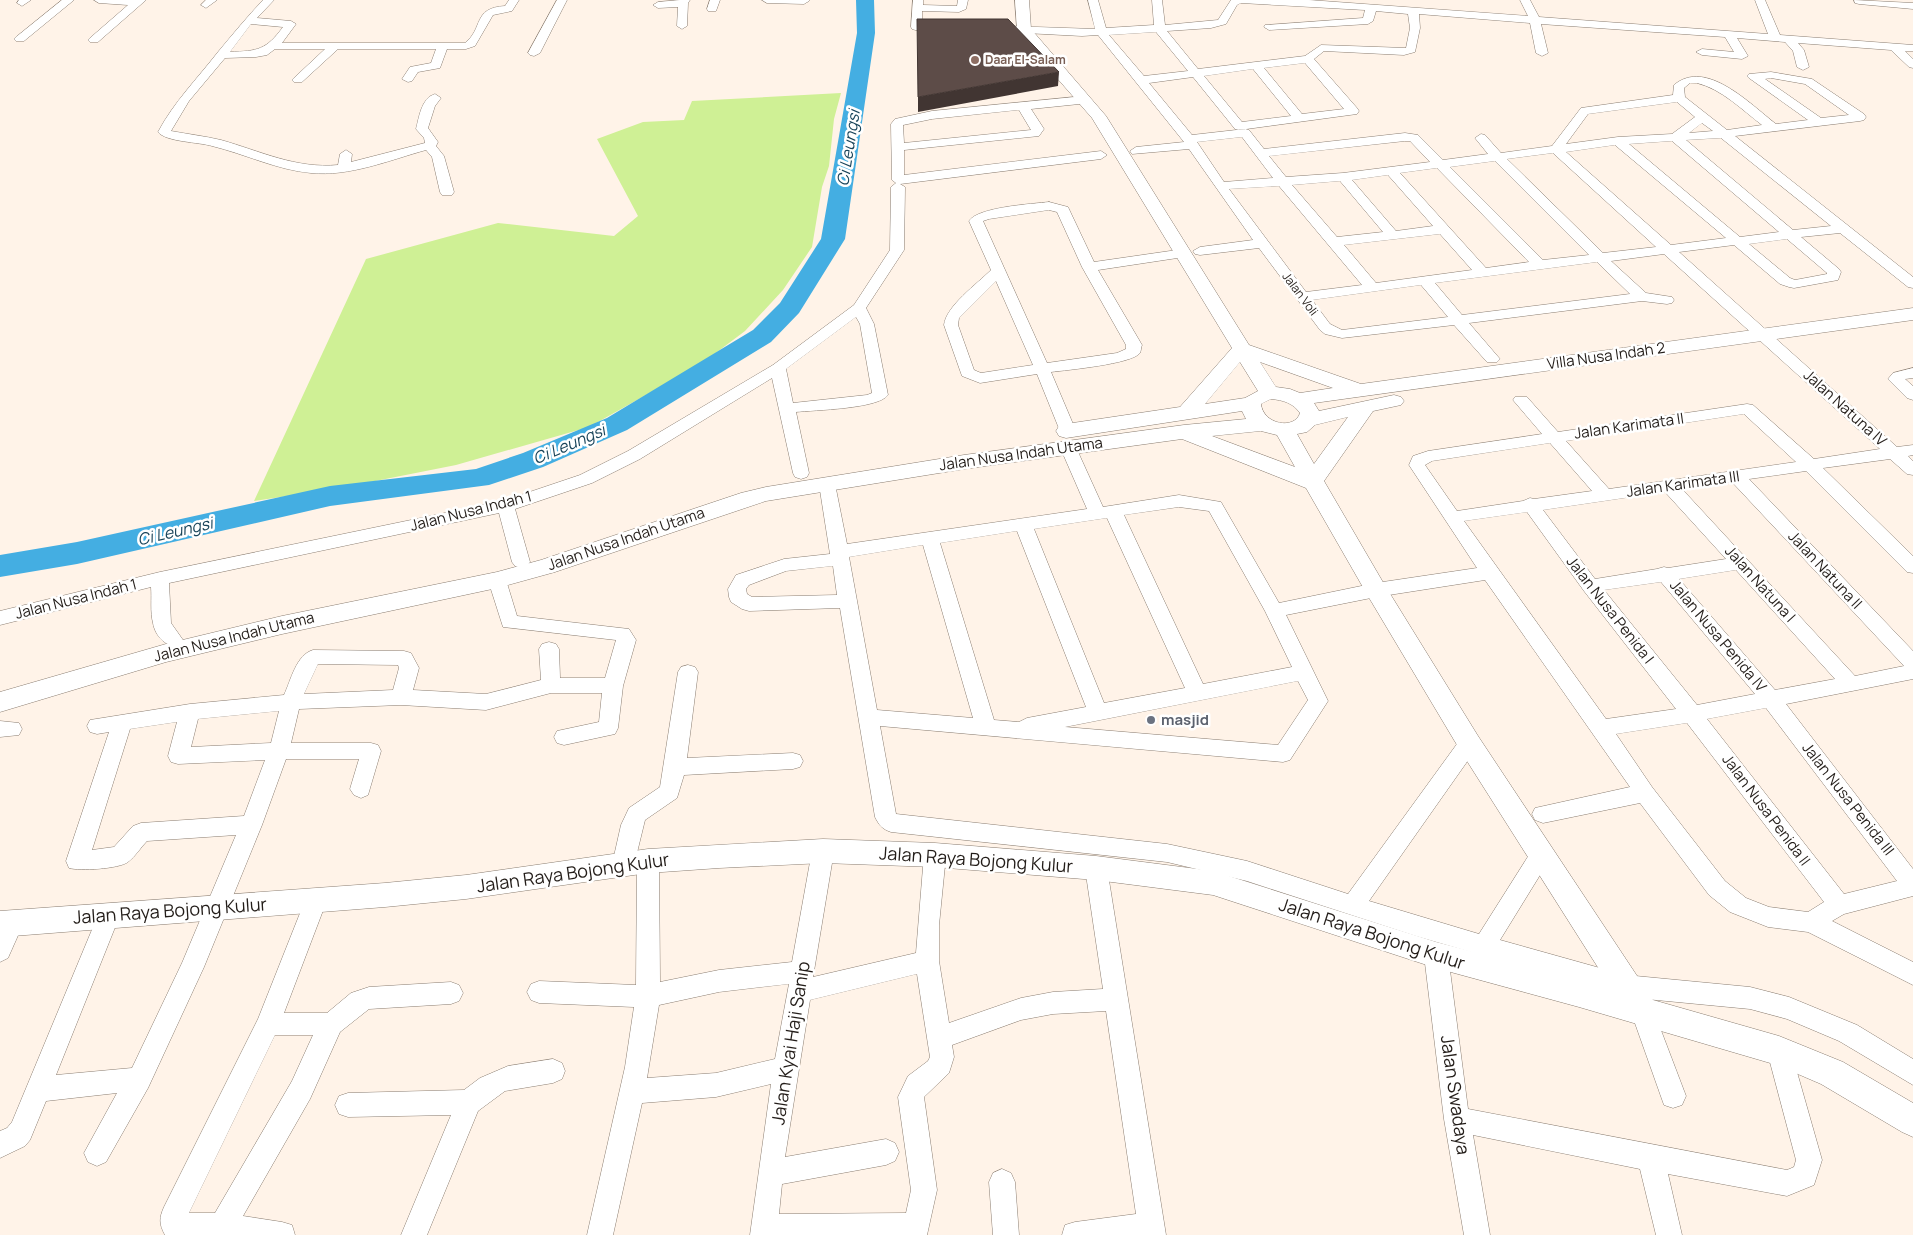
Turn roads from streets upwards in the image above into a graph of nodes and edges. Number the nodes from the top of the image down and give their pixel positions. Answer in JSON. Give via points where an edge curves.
{"nodes":[{"id":1,"x":69,"y":0,"type":"edge"},
{"id":2,"x":99,"y":0,"type":"edge"},
{"id":3,"x":269,"y":0,"type":"edge"},
{"id":4,"x":514,"y":0,"type":"edge"},
{"id":5,"x":562,"y":0,"type":"edge"},
{"id":6,"x":767,"y":0,"type":"edge"},
{"id":7,"x":963,"y":0,"type":"edge"},
{"id":8,"x":1022,"y":0,"type":"edge"},
{"id":9,"x":1093,"y":0,"type":"edge"},
{"id":10,"x":1157,"y":0,"type":"edge"},
{"id":11,"x":1525,"y":0,"type":"edge"},
{"id":12,"x":1760,"y":0,"type":"edge"},
{"id":13,"x":804,"y":1,"type":"edge"},
{"id":14,"x":1859,"y":1,"type":"edge"},
{"id":15,"x":139,"y":2,"type":"edge"},
{"id":16,"x":684,"y":2,"type":"edge"},
{"id":17,"x":918,"y":4,"type":"edge"},
{"id":18,"x":658,"y":5,"type":"dead end"},
{"id":19,"x":1378,"y":6,"type":"edge"},
{"id":20,"x":1913,"y":6,"type":"edge"},
{"id":21,"x":1413,"y":12,"type":"junction"},
{"id":22,"x":1535,"y":20,"type":"junction"},
{"id":23,"x":1692,"y":20,"type":"dead end"},
{"id":24,"x":248,"y":21,"type":"junction"},
{"id":25,"x":682,"y":26,"type":"dead end"},
{"id":26,"x":1269,"y":26,"type":"dead end"},
{"id":27,"x":952,"y":29,"type":"edge"},
{"id":28,"x":990,"y":29,"type":"edge"},
{"id":29,"x":1160,"y":30,"type":"junction"},
{"id":30,"x":1101,"y":32,"type":"junction"},
{"id":31,"x":1691,"y":33,"type":"junction"},
{"id":32,"x":1028,"y":36,"type":"junction"},
{"id":33,"x":1730,"y":36,"type":"junction"},
{"id":34,"x":1316,"y":37,"type":"junction"},
{"id":35,"x":20,"y":39,"type":"dead end"},
{"id":36,"x":1776,"y":39,"type":"junction"},
{"id":37,"x":94,"y":40,"type":"dead end"},
{"id":38,"x":1789,"y":40,"type":"junction"},
{"id":39,"x":275,"y":46,"type":"junction"},
{"id":40,"x":442,"y":46,"type":"junction"},
{"id":41,"x":1894,"y":46,"type":"junction"},
{"id":42,"x":333,"y":48,"type":"junction"},
{"id":43,"x":1913,"y":48,"type":"edge"},
{"id":44,"x":1702,"y":52,"type":"dead end"},
{"id":45,"x":222,"y":54,"type":"junction"},
{"id":46,"x":534,"y":54,"type":"dead end"},
{"id":47,"x":1542,"y":54,"type":"dead end"},
{"id":48,"x":1308,"y":59,"type":"junction"},
{"id":49,"x":1913,"y":65,"type":"edge"},
{"id":50,"x":1256,"y":66,"type":"junction"},
{"id":51,"x":1803,"y":67,"type":"dead end"},
{"id":52,"x":1196,"y":73,"type":"junction"},
{"id":53,"x":408,"y":79,"type":"dead end"},
{"id":54,"x":298,"y":80,"type":"dead end"},
{"id":55,"x":1142,"y":80,"type":"junction"},
{"id":56,"x":436,"y":98,"type":"dead end"},
{"id":57,"x":1679,"y":98,"type":"junction"},
{"id":58,"x":1085,"y":100,"type":"junction"},
{"id":59,"x":1022,"y":105,"type":"junction"},
{"id":60,"x":1702,"y":117,"type":"junction"},
{"id":61,"x":1300,"y":119,"type":"junction"},
{"id":62,"x":1819,"y":122,"type":"junction"},
{"id":63,"x":1772,"y":127,"type":"junction"},
{"id":64,"x":1723,"y":134,"type":"junction"},
{"id":65,"x":1675,"y":137,"type":"junction"},
{"id":66,"x":1481,"y":138,"type":"dead end"},
{"id":67,"x":1618,"y":141,"type":"junction"},
{"id":68,"x":1191,"y":142,"type":"junction"},
{"id":69,"x":429,"y":146,"type":"junction"},
{"id":70,"x":897,"y":147,"type":"junction"},
{"id":71,"x":1556,"y":149,"type":"junction"},
{"id":72,"x":1136,"y":151,"type":"dead end"},
{"id":73,"x":1260,"y":153,"type":"junction"},
{"id":74,"x":346,"y":154,"type":"dead end"},
{"id":75,"x":1101,"y":155,"type":"dead end"},
{"id":76,"x":1496,"y":155,"type":"junction"},
{"id":77,"x":1441,"y":163,"type":"junction"},
{"id":78,"x":344,"y":168,"type":"junction"},
{"id":79,"x":1391,"y":170,"type":"junction"},
{"id":80,"x":1343,"y":177,"type":"junction"},
{"id":81,"x":1283,"y":182,"type":"junction"},
{"id":82,"x":1220,"y":186,"type":"junction"},
{"id":83,"x":898,"y":188,"type":"dead end"},
{"id":84,"x":447,"y":192,"type":"dead end"},
{"id":85,"x":1844,"y":228,"type":"junction"},
{"id":86,"x":1444,"y":229,"type":"junction"},
{"id":87,"x":1788,"y":234,"type":"junction"},
{"id":88,"x":1393,"y":235,"type":"junction"},
{"id":89,"x":1736,"y":241,"type":"junction"},
{"id":90,"x":1334,"y":242,"type":"junction"},
{"id":91,"x":1262,"y":243,"type":"junction"},
{"id":92,"x":1670,"y":250,"type":"junction"},
{"id":93,"x":1192,"y":252,"type":"junction"},
{"id":94,"x":1600,"y":258,"type":"junction"},
{"id":95,"x":1540,"y":265,"type":"junction"},
{"id":96,"x":1090,"y":267,"type":"junction"},
{"id":97,"x":998,"y":271,"type":"junction"},
{"id":98,"x":1483,"y":273,"type":"junction"},
{"id":99,"x":1424,"y":280,"type":"junction"},
{"id":100,"x":1913,"y":284,"type":"edge"},
{"id":101,"x":1371,"y":286,"type":"junction"},
{"id":102,"x":1302,"y":296,"type":"junction"},
{"id":103,"x":1642,"y":297,"type":"junction"},
{"id":104,"x":1667,"y":300,"type":"dead end"},
{"id":105,"x":859,"y":308,"type":"junction"},
{"id":106,"x":1913,"y":314,"type":"edge"},
{"id":107,"x":1459,"y":320,"type":"junction"},
{"id":108,"x":1913,"y":327,"type":"edge"},
{"id":109,"x":1771,"y":340,"type":"junction"},
{"id":110,"x":1241,"y":349,"type":"junction"},
{"id":111,"x":1492,"y":359,"type":"dead end"},
{"id":112,"x":1042,"y":367,"type":"junction"},
{"id":113,"x":778,"y":368,"type":"junction"},
{"id":114,"x":1020,"y":371,"type":"junction"},
{"id":115,"x":1913,"y":374,"type":"edge"},
{"id":116,"x":1027,"y":386,"type":"dead end"},
{"id":117,"x":1913,"y":395,"type":"edge"},
{"id":118,"x":1260,"y":398,"type":"junction"},
{"id":119,"x":1362,"y":398,"type":"junction"},
{"id":120,"x":1298,"y":399,"type":"junction"},
{"id":121,"x":1521,"y":400,"type":"dead end"},
{"id":122,"x":788,"y":408,"type":"junction"},
{"id":123,"x":1308,"y":420,"type":"junction"},
{"id":124,"x":1185,"y":422,"type":"junction"},
{"id":125,"x":1273,"y":427,"type":"junction"},
{"id":126,"x":1552,"y":437,"type":"junction"},
{"id":127,"x":1068,"y":439,"type":"junction"},
{"id":128,"x":1913,"y":450,"type":"edge"},
{"id":129,"x":1893,"y":452,"type":"junction"},
{"id":130,"x":1810,"y":464,"type":"junction"},
{"id":131,"x":1913,"y":470,"type":"edge"},
{"id":132,"x":801,"y":473,"type":"junction"},
{"id":133,"x":1736,"y":476,"type":"junction"},
{"id":134,"x":1312,"y":482,"type":"junction"},
{"id":135,"x":826,"y":484,"type":"junction"},
{"id":136,"x":1669,"y":486,"type":"junction"},
{"id":137,"x":1605,"y":494,"type":"junction"},
{"id":138,"x":1530,"y":504,"type":"junction"},
{"id":139,"x":506,"y":506,"type":"junction"},
{"id":140,"x":1105,"y":512,"type":"junction"},
{"id":141,"x":1453,"y":517,"type":"junction"},
{"id":142,"x":1023,"y":524,"type":"junction"},
{"id":143,"x":930,"y":538,"type":"junction"},
{"id":144,"x":839,"y":555,"type":"junction"},
{"id":145,"x":521,"y":562,"type":"junction"},
{"id":146,"x":1741,"y":563,"type":"junction"},
{"id":147,"x":1913,"y":567,"type":"edge"},
{"id":148,"x":1490,"y":573,"type":"junction"},
{"id":149,"x":1664,"y":573,"type":"junction"},
{"id":150,"x":160,"y":578,"type":"junction"},
{"id":151,"x":497,"y":580,"type":"junction"},
{"id":152,"x":1590,"y":586,"type":"junction"},
{"id":153,"x":424,"y":589,"type":"junction"},
{"id":154,"x":1376,"y":590,"type":"junction"},
{"id":155,"x":847,"y":601,"type":"junction"},
{"id":156,"x":1274,"y":611,"type":"junction"},
{"id":157,"x":0,"y":618,"type":"edge"},
{"id":158,"x":173,"y":640,"type":"junction"},
{"id":159,"x":550,"y":648,"type":"dead end"},
{"id":160,"x":1913,"y":663,"type":"edge"},
{"id":161,"x":688,"y":672,"type":"dead end"},
{"id":162,"x":1304,"y":672,"type":"junction"},
{"id":163,"x":1913,"y":672,"type":"edge"},
{"id":164,"x":1850,"y":683,"type":"junction"},
{"id":165,"x":551,"y":685,"type":"junction"},
{"id":166,"x":613,"y":686,"type":"junction"},
{"id":167,"x":0,"y":689,"type":"edge"},
{"id":168,"x":1196,"y":693,"type":"junction"},
{"id":169,"x":401,"y":697,"type":"junction"},
{"id":170,"x":1771,"y":699,"type":"junction"},
{"id":171,"x":0,"y":702,"type":"edge"},
{"id":172,"x":291,"y":702,"type":"junction"},
{"id":173,"x":190,"y":712,"type":"junction"},
{"id":174,"x":1098,"y":712,"type":"junction"},
{"id":175,"x":1692,"y":714,"type":"junction"},
{"id":176,"x":868,"y":716,"type":"junction"},
{"id":177,"x":122,"y":722,"type":"junction"},
{"id":178,"x":97,"y":726,"type":"dead end"},
{"id":179,"x":1601,"y":728,"type":"junction"},
{"id":180,"x":996,"y":729,"type":"junction"},
{"id":181,"x":564,"y":737,"type":"dead end"},
{"id":182,"x":1469,"y":743,"type":"junction"},
{"id":183,"x":279,"y":751,"type":"junction"},
{"id":184,"x":793,"y":761,"type":"dead end"},
{"id":185,"x":675,"y":766,"type":"junction"},
{"id":186,"x":361,"y":789,"type":"dead end"},
{"id":187,"x":1644,"y":793,"type":"junction"},
{"id":188,"x":1543,"y":814,"type":"dead end"},
{"id":189,"x":252,"y":825,"type":"junction"},
{"id":190,"x":823,"y":851,"type":"junction"},
{"id":191,"x":936,"y":854,"type":"junction"},
{"id":192,"x":1542,"y":854,"type":"junction"},
{"id":193,"x":635,"y":863,"type":"junction"},
{"id":194,"x":1096,"y":868,"type":"junction"},
{"id":195,"x":316,"y":900,"type":"junction"},
{"id":196,"x":1353,"y":905,"type":"junction"},
{"id":197,"x":1839,"y":905,"type":"junction"},
{"id":198,"x":216,"y":907,"type":"junction"},
{"id":199,"x":109,"y":915,"type":"junction"},
{"id":200,"x":1811,"y":922,"type":"junction"},
{"id":201,"x":6,"y":923,"type":"edge"},
{"id":202,"x":1485,"y":944,"type":"junction"},
{"id":203,"x":0,"y":951,"type":"edge"},
{"id":204,"x":1436,"y":956,"type":"junction"},
{"id":205,"x":927,"y":961,"type":"junction"},
{"id":206,"x":1913,"y":974,"type":"edge"},
{"id":207,"x":800,"y":982,"type":"junction"},
{"id":208,"x":1625,"y":986,"type":"junction"},
{"id":209,"x":539,"y":992,"type":"dead end"},
{"id":210,"x":451,"y":993,"type":"dead end"},
{"id":211,"x":648,"y":996,"type":"junction"},
{"id":212,"x":1118,"y":999,"type":"junction"},
{"id":213,"x":1643,"y":1012,"type":"junction"},
{"id":214,"x":268,"y":1024,"type":"junction"},
{"id":215,"x":331,"y":1024,"type":"junction"},
{"id":216,"x":939,"y":1038,"type":"junction"},
{"id":217,"x":1779,"y":1051,"type":"junction"},
{"id":218,"x":786,"y":1069,"type":"junction"},
{"id":219,"x":553,"y":1071,"type":"dead end"},
{"id":220,"x":1913,"y":1073,"type":"edge"},
{"id":221,"x":138,"y":1079,"type":"junction"},
{"id":222,"x":39,"y":1089,"type":"junction"},
{"id":223,"x":632,"y":1091,"type":"junction"},
{"id":224,"x":1673,"y":1096,"type":"dead end"},
{"id":225,"x":469,"y":1102,"type":"junction"},
{"id":226,"x":348,"y":1105,"type":"dead end"},
{"id":227,"x":1457,"y":1119,"type":"junction"},
{"id":228,"x":1913,"y":1121,"type":"edge"},
{"id":229,"x":0,"y":1145,"type":"edge"},
{"id":230,"x":886,"y":1152,"type":"dead end"},
{"id":231,"x":97,"y":1153,"type":"dead end"},
{"id":232,"x":1651,"y":1158,"type":"junction"},
{"id":233,"x":770,"y":1173,"type":"junction"},
{"id":234,"x":1002,"y":1182,"type":"dead end"},
{"id":235,"x":222,"y":1227,"type":"junction"},
{"id":236,"x":914,"y":1230,"type":"edge"},
{"id":237,"x":1152,"y":1230,"type":"edge"},
{"id":238,"x":763,"y":1231,"type":"edge"},
{"id":239,"x":282,"y":1235,"type":"edge"},
{"id":240,"x":414,"y":1235,"type":"edge"},
{"id":241,"x":600,"y":1235,"type":"edge"},
{"id":242,"x":1006,"y":1235,"type":"edge"},
{"id":243,"x":1075,"y":1235,"type":"edge"},
{"id":244,"x":1476,"y":1235,"type":"edge"},
{"id":245,"x":1670,"y":1235,"type":"edge"}],
"edges":[{"from":1,"to":35,"type":"street"},
{"from":2,"to":15,"type":"street"},
{"from":3,"to":24,"type":"street"},
{"from":4,"to":40,"type":"street","via":[[508,10],[489,13],[471,44]]},
{"from":5,"to":46,"type":"street"},
{"from":6,"to":13,"type":"street"},
{"from":7,"to":17,"type":"street","via":[[959,9]]},
{"from":8,"to":32,"type":"street"},
{"from":9,"to":30,"type":"street","name":"Jalan Voli"},
{"from":10,"to":29,"type":"street"},
{"from":11,"to":22,"type":"street"},
{"from":12,"to":36,"type":"street"},
{"from":14,"to":20,"type":"street"},
{"from":15,"to":37,"type":"street"},
{"from":16,"to":18,"type":"street"},
{"from":16,"to":25,"type":"street"},
{"from":17,"to":27,"type":"street","via":[[916,27]]},
{"from":19,"to":21,"type":"street"},
{"from":19,"to":29,"type":"street","via":[[1240,0],[1233,3],[1222,22]]},
{"from":19,"to":34,"type":"street","via":[[1368,21]]},
{"from":21,"to":22,"type":"street"},
{"from":21,"to":34,"type":"street","via":[[1415,28],[1411,50],[1404,52],[1357,54]]},
{"from":22,"to":31,"type":"street"},
{"from":22,"to":47,"type":"street"},
{"from":23,"to":31,"type":"street"},
{"from":24,"to":39,"type":"street","via":[[291,24]]},
{"from":24,"to":45,"type":"street"},
{"from":26,"to":34,"type":"street"},
{"from":28,"to":32,"type":"street"},
{"from":29,"to":30,"type":"street"},
{"from":29,"to":52,"type":"street"},
{"from":30,"to":32,"type":"street"},
{"from":30,"to":55,"type":"street","name":"Jalan Voli"},
{"from":31,"to":33,"type":"street"},
{"from":32,"to":58,"type":"street"},
{"from":33,"to":36,"type":"street"},
{"from":33,"to":44,"type":"street","via":[[1742,56]]},
{"from":34,"to":48,"type":"street"},
{"from":36,"to":38,"type":"street"},
{"from":38,"to":41,"type":"street"},
{"from":38,"to":51,"type":"street","via":[[1798,50]]},
{"from":39,"to":42,"type":"street"},
{"from":39,"to":45,"type":"street","via":[[262,54]]},
{"from":40,"to":42,"type":"street"},
{"from":40,"to":53,"type":"street","via":[[436,66],[414,69]]},
{"from":41,"to":43,"type":"street"},
{"from":41,"to":49,"type":"street"},
{"from":42,"to":54,"type":"street"},
{"from":45,"to":78,"type":"street","via":[[174,113],[165,133],[215,143],[304,170]]},
{"from":48,"to":50,"type":"street"},
{"from":48,"to":61,"type":"street","via":[[1353,112]]},
{"from":50,"to":52,"type":"street"},
{"from":50,"to":61,"type":"street"},
{"from":52,"to":55,"type":"street"},
{"from":52,"to":61,"type":"street","via":[[1239,126]]},
{"from":55,"to":68,"type":"street","name":"Jalan Voli"},
{"from":56,"to":69,"type":"street","via":[[429,106],[422,129],[431,139]]},
{"from":57,"to":60,"type":"street"},
{"from":57,"to":63,"type":"street","via":[[1678,87],[1687,80],[1712,82]]},
{"from":57,"to":71,"type":"street","via":[[1585,111]]},
{"from":58,"to":59,"type":"street"},
{"from":58,"to":93,"type":"street"},
{"from":59,"to":70,"type":"street","via":[[901,121],[897,124]]},
{"from":59,"to":70,"type":"street","via":[[1038,130],[1035,133]]},
{"from":60,"to":64,"type":"street"},
{"from":60,"to":65,"type":"street"},
{"from":62,"to":62,"type":"street","via":[[1860,117],[1808,80],[1753,76]]},
{"from":62,"to":63,"type":"street"},
{"from":63,"to":64,"type":"street"},
{"from":64,"to":65,"type":"street"},
{"from":64,"to":85,"type":"street"},
{"from":65,"to":67,"type":"street"},
{"from":65,"to":87,"type":"street"},
{"from":66,"to":76,"type":"street"},
{"from":67,"to":71,"type":"street"},
{"from":67,"to":89,"type":"street"},
{"from":68,"to":72,"type":"street"},
{"from":68,"to":73,"type":"street","via":[[1245,133]]},
{"from":68,"to":82,"type":"street","name":"Jalan Voli"},
{"from":69,"to":78,"type":"street"},
{"from":69,"to":84,"type":"street","via":[[438,156]]},
{"from":70,"to":75,"type":"street","via":[[898,180]]},
{"from":71,"to":76,"type":"street"},
{"from":71,"to":92,"type":"street","name":"Jalan Natuna IV"},
{"from":73,"to":77,"type":"street","via":[[1409,137],[1416,139]]},
{"from":73,"to":81,"type":"street"},
{"from":74,"to":78,"type":"street"},
{"from":76,"to":77,"type":"street"},
{"from":76,"to":94,"type":"street"},
{"from":77,"to":79,"type":"street"},
{"from":77,"to":95,"type":"street"},
{"from":79,"to":80,"type":"street"},
{"from":79,"to":86,"type":"street"},
{"from":80,"to":81,"type":"street"},
{"from":80,"to":88,"type":"street"},
{"from":81,"to":82,"type":"street"},
{"from":81,"to":90,"type":"street"},
{"from":82,"to":91,"type":"street","name":"Jalan Voli"},
{"from":83,"to":105,"type":"street","name":"Jalan Nusa Indah 1","via":[[897,250]]},
{"from":85,"to":87,"type":"street"},
{"from":85,"to":100,"type":"street"},
{"from":86,"to":88,"type":"street"},
{"from":86,"to":98,"type":"street"},
{"from":87,"to":89,"type":"street"},
{"from":87,"to":89,"type":"street","via":[[1834,272],[1834,276],[1794,284],[1788,282]]},
{"from":88,"to":90,"type":"street"},
{"from":89,"to":92,"type":"street"},
{"from":90,"to":101,"type":"street"},
{"from":91,"to":93,"type":"street"},
{"from":91,"to":102,"type":"street","name":"Jalan Voli"},
{"from":92,"to":94,"type":"street"},
{"from":92,"to":109,"type":"street","name":"Jalan Natuna IV"},
{"from":93,"to":96,"type":"street"},
{"from":93,"to":110,"type":"street"},
{"from":94,"to":95,"type":"street"},
{"from":94,"to":103,"type":"street"},
{"from":95,"to":98,"type":"street"},
{"from":96,"to":97,"type":"street","via":[[1063,210],[1049,206],[977,219]]},
{"from":96,"to":112,"type":"street","via":[[1134,344],[1133,351],[1121,357]]},
{"from":97,"to":112,"type":"street"},
{"from":97,"to":114,"type":"street","via":[[956,312],[951,325],[970,376],[980,378]]},
{"from":98,"to":99,"type":"street"},
{"from":99,"to":101,"type":"street"},
{"from":99,"to":107,"type":"street"},
{"from":101,"to":102,"type":"street"},
{"from":102,"to":107,"type":"street","name":"Jalan Voli","via":[[1325,326],[1342,334]]},
{"from":103,"to":104,"type":"street","name":"Jalan Voli"},
{"from":103,"to":107,"type":"street","name":"Jalan Voli"},
{"from":105,"to":113,"type":"street","name":"Jalan Nusa Indah 1"},
{"from":105,"to":122,"type":"street","via":[[867,324],[880,395],[871,400]]},
{"from":106,"to":109,"type":"street","name":"Villa Nusa Indah 2"},
{"from":107,"to":111,"type":"street"},
{"from":108,"to":109,"type":"street","name":"Villa Nusa Indah 2"},
{"from":109,"to":119,"type":"street","name":"Villa Nusa Indah 2","via":[[1579,373]]},
{"from":109,"to":129,"type":"street","name":"Jalan Natuna IV"},
{"from":110,"to":118,"type":"street"},
{"from":110,"to":119,"type":"street"},
{"from":110,"to":124,"type":"street"},
{"from":112,"to":114,"type":"street"},
{"from":112,"to":127,"type":"street","via":[[1061,409]]},
{"from":113,"to":122,"type":"street"},
{"from":113,"to":139,"type":"street","name":"Jalan Nusa Indah 1","via":[[634,455],[586,479]]},
{"from":114,"to":116,"type":"street"},
{"from":115,"to":117,"type":"street","via":[[1898,376],[1896,380]]},
{"from":118,"to":120,"type":"street","name":"Villa Nusa Indah 2","via":[[1290,395]]},
{"from":118,"to":124,"type":"street","name":"Jalan Nusa Indah Utama"},
{"from":118,"to":125,"type":"street","via":[[1252,414]]},
{"from":119,"to":120,"type":"street","name":"Villa Nusa Indah 2"},
{"from":119,"to":123,"type":"street","name":"Villa Nusa Indah 2"},
{"from":119,"to":134,"type":"street"},
{"from":120,"to":123,"type":"street","via":[[1310,413]]},
{"from":121,"to":126,"type":"street"},
{"from":122,"to":132,"type":"street"},
{"from":123,"to":125,"type":"street","name":"Villa Nusa Indah 2","via":[[1300,427]]},
{"from":124,"to":125,"type":"street","name":"Jalan Nusa Indah Utama"},
{"from":124,"to":127,"type":"street","name":"Jalan Nusa Indah Utama"},
{"from":124,"to":134,"type":"street"},
{"from":125,"to":134,"type":"street"},
{"from":126,"to":130,"type":"street","name":"Jalan Karimata II","via":[[1747,409]]},
{"from":126,"to":137,"type":"street"},
{"from":126,"to":141,"type":"street","name":"Jalan Karimata II","via":[[1419,460],[1416,465]]},
{"from":127,"to":132,"type":"street","name":"Jalan Nusa Indah Utama"},
{"from":127,"to":135,"type":"street","name":"Jalan Nusa Indah Utama"},
{"from":127,"to":140,"type":"street"},
{"from":128,"to":129,"type":"street","name":"Jalan Karimata III"},
{"from":129,"to":130,"type":"street","name":"Jalan Karimata III"},
{"from":129,"to":131,"type":"street","name":"Jalan Natuna IV"},
{"from":130,"to":133,"type":"street","name":"Jalan Karimata III"},
{"from":130,"to":147,"type":"street","name":"Jalan Karimata II"},
{"from":132,"to":145,"type":"street","name":"Jalan Nusa Indah Utama","via":[[752,483]]},
{"from":133,"to":136,"type":"street","name":"Jalan Karimata III"},
{"from":133,"to":160,"type":"street","name":"Jalan Natuna II"},
{"from":134,"to":154,"type":"street"},
{"from":135,"to":144,"type":"street"},
{"from":135,"to":151,"type":"street","name":"Jalan Nusa Indah Utama","via":[[749,498]]},
{"from":136,"to":137,"type":"street","name":"Jalan Karimata III"},
{"from":136,"to":146,"type":"street","name":"Jalan Natuna I"},
{"from":137,"to":138,"type":"street","name":"Jalan Karimata III"},
{"from":138,"to":141,"type":"street","name":"Jalan Karimata III"},
{"from":138,"to":152,"type":"street","name":"Jalan Nusa Penida I"},
{"from":139,"to":145,"type":"street"},
{"from":139,"to":150,"type":"street","name":"Jalan Nusa Indah 1"},
{"from":140,"to":142,"type":"street"},
{"from":140,"to":156,"type":"street","via":[[1179,501],[1215,506]]},
{"from":140,"to":168,"type":"street"},
{"from":141,"to":148,"type":"street"},
{"from":142,"to":143,"type":"street"},
{"from":142,"to":174,"type":"street"},
{"from":143,"to":144,"type":"street"},
{"from":143,"to":180,"type":"street"},
{"from":144,"to":155,"type":"street"},
{"from":144,"to":155,"type":"street","via":[[784,565],[742,580],[737,589],[738,597],[749,604]]},
{"from":145,"to":153,"type":"street","name":"Jalan Nusa Indah Utama"},
{"from":146,"to":149,"type":"street"},
{"from":146,"to":164,"type":"street","name":"Jalan Natuna I"},
{"from":148,"to":154,"type":"street"},
{"from":148,"to":179,"type":"street"},
{"from":149,"to":152,"type":"street"},
{"from":149,"to":170,"type":"street","name":"Jalan Nusa Penida IV"},
{"from":150,"to":157,"type":"street","name":"Jalan Nusa Indah 1"},
{"from":150,"to":158,"type":"street","via":[[162,624]]},
{"from":151,"to":153,"type":"street","name":"Jalan Nusa Indah Utama"},
{"from":151,"to":166,"type":"street","via":[[510,622],[622,634],[626,640]]},
{"from":152,"to":175,"type":"street","name":"Jalan Nusa Penida I"},
{"from":153,"to":158,"type":"street","name":"Jalan Nusa Indah Utama","via":[[299,610]]},
{"from":153,"to":171,"type":"street","name":"Jalan Nusa Indah Utama","via":[[166,652]]},
{"from":154,"to":156,"type":"street"},
{"from":154,"to":182,"type":"street"},
{"from":155,"to":176,"type":"street"},
{"from":156,"to":162,"type":"street"},
{"from":158,"to":167,"type":"street","name":"Jalan Nusa Indah Utama"},
{"from":159,"to":165,"type":"street"},
{"from":161,"to":185,"type":"street"},
{"from":162,"to":168,"type":"street"},
{"from":162,"to":180,"type":"street","via":[[1318,701],[1283,754]]},
{"from":163,"to":164,"type":"street"},
{"from":164,"to":170,"type":"street"},
{"from":165,"to":166,"type":"street"},
{"from":165,"to":169,"type":"street","via":[[486,702]]},
{"from":166,"to":181,"type":"street","via":[[608,728]]},
{"from":168,"to":174,"type":"street"},
{"from":169,"to":172,"type":"street"},
{"from":169,"to":172,"type":"street","via":[[409,668],[404,658],[313,657]]},
{"from":170,"to":175,"type":"street"},
{"from":170,"to":197,"type":"street","name":"Jalan Nusa Penida III","via":[[1910,882],[1911,886],[1906,889]]},
{"from":172,"to":173,"type":"street"},
{"from":172,"to":183,"type":"street"},
{"from":173,"to":177,"type":"street"},
{"from":173,"to":183,"type":"street","via":[[178,756]]},
{"from":174,"to":180,"type":"street"},
{"from":175,"to":179,"type":"street"},
{"from":175,"to":197,"type":"street","name":"Jalan Nusa Penida II"},
{"from":176,"to":180,"type":"street"},
{"from":176,"to":196,"type":"street","via":[[886,817],[891,823],[1167,853],[1247,870]]},
{"from":177,"to":178,"type":"street"},
{"from":177,"to":189,"type":"street","via":[[77,861],[120,856],[141,832]]},
{"from":179,"to":187,"type":"street"},
{"from":182,"to":192,"type":"street"},
{"from":182,"to":196,"type":"street"},
{"from":183,"to":186,"type":"street","via":[[371,751]]},
{"from":183,"to":189,"type":"street"},
{"from":184,"to":185,"type":"street"},
{"from":185,"to":193,"type":"street","via":[[670,792],[637,814],[632,825]]},
{"from":187,"to":188,"type":"street"},
{"from":187,"to":200,"type":"street","via":[[1717,888],[1738,905],[1768,917]]},
{"from":189,"to":198,"type":"street"},
{"from":190,"to":191,"type":"street","name":"Jalan Raya Bojong Kulur"},
{"from":190,"to":193,"type":"street","name":"Jalan Raya Bojong Kulur"},
{"from":190,"to":207,"type":"street","name":"Jalan Kyai Haji Sanip"},
{"from":191,"to":194,"type":"street","name":"Jalan Raya Bojong Kulur"},
{"from":191,"to":205,"type":"street"},
{"from":192,"to":202,"type":"street"},
{"from":192,"to":208,"type":"street"},
{"from":193,"to":195,"type":"street","name":"Jalan Raya Bojong Kulur","via":[[466,887]]},
{"from":193,"to":211,"type":"street"},
{"from":194,"to":204,"type":"street","name":"Jalan Raya Bojong Kulur","via":[[1213,882]]},
{"from":194,"to":212,"type":"street"},
{"from":195,"to":198,"type":"street","name":"Jalan Raya Bojong Kulur"},
{"from":195,"to":214,"type":"street"},
{"from":196,"to":202,"type":"street"},
{"from":197,"to":200,"type":"street","name":"Jalan Nusa Penida III"},
{"from":198,"to":199,"type":"street","name":"Jalan Raya Bojong Kulur"},
{"from":198,"to":221,"type":"street","via":[[192,967]]},
{"from":199,"to":201,"type":"street","name":"Jalan Raya Bojong Kulur"},
{"from":199,"to":222,"type":"street"},
{"from":200,"to":206,"type":"street"},
{"from":201,"to":203,"type":"street"},
{"from":202,"to":208,"type":"street"},
{"from":204,"to":213,"type":"street","name":"Jalan Raya Bojong Kulur"},
{"from":204,"to":227,"type":"street","name":"Jalan Swadaya"},
{"from":205,"to":207,"type":"street"},
{"from":205,"to":216,"type":"street"},
{"from":207,"to":211,"type":"street","via":[[719,981]]},
{"from":207,"to":218,"type":"street","name":"Jalan Kyai Haji Sanip"},
{"from":208,"to":213,"type":"street"},
{"from":208,"to":220,"type":"street","via":[[1750,998],[1789,1008],[1848,1033]]},
{"from":209,"to":211,"type":"street"},
{"from":210,"to":215,"type":"street","via":[[368,998],[359,1001]]},
{"from":211,"to":223,"type":"street"},
{"from":212,"to":216,"type":"street","via":[[1053,1003],[1022,1009]]},
{"from":212,"to":237,"type":"street"},
{"from":213,"to":217,"type":"street","name":"Jalan Raya Bojong Kulur"},
{"from":213,"to":224,"type":"street"},
{"from":214,"to":215,"type":"street"},
{"from":214,"to":235,"type":"street","via":[[173,1216],[175,1226]]},
{"from":215,"to":235,"type":"street","via":[[301,1090]]},
{"from":216,"to":236,"type":"street","via":[[941,1065],[912,1089],[924,1190]]},
{"from":217,"to":228,"type":"street","name":"Jalan Raya Bojong Kulur","via":[[1832,1073]]},
{"from":217,"to":232,"type":"street","via":[[1809,1160],[1805,1176],[1787,1183]]},
{"from":218,"to":223,"type":"street","via":[[716,1085]]},
{"from":218,"to":233,"type":"street","name":"Jalan Kyai Haji Sanip"},
{"from":219,"to":225,"type":"street","via":[[498,1081],[484,1087]]},
{"from":221,"to":222,"type":"street"},
{"from":221,"to":231,"type":"street"},
{"from":222,"to":229,"type":"street","via":[[21,1131]]},
{"from":223,"to":241,"type":"street"},
{"from":225,"to":226,"type":"street"},
{"from":225,"to":240,"type":"street"},
{"from":227,"to":232,"type":"street"},
{"from":227,"to":244,"type":"street","name":"Jalan Swadaya"},
{"from":230,"to":233,"type":"street"},
{"from":232,"to":245,"type":"street"},
{"from":233,"to":238,"type":"street","name":"Jalan Kyai Haji Sanip"},
{"from":234,"to":242,"type":"street"},
{"from":235,"to":239,"type":"street"},
{"from":236,"to":238,"type":"street"},
{"from":237,"to":243,"type":"street"}]}
